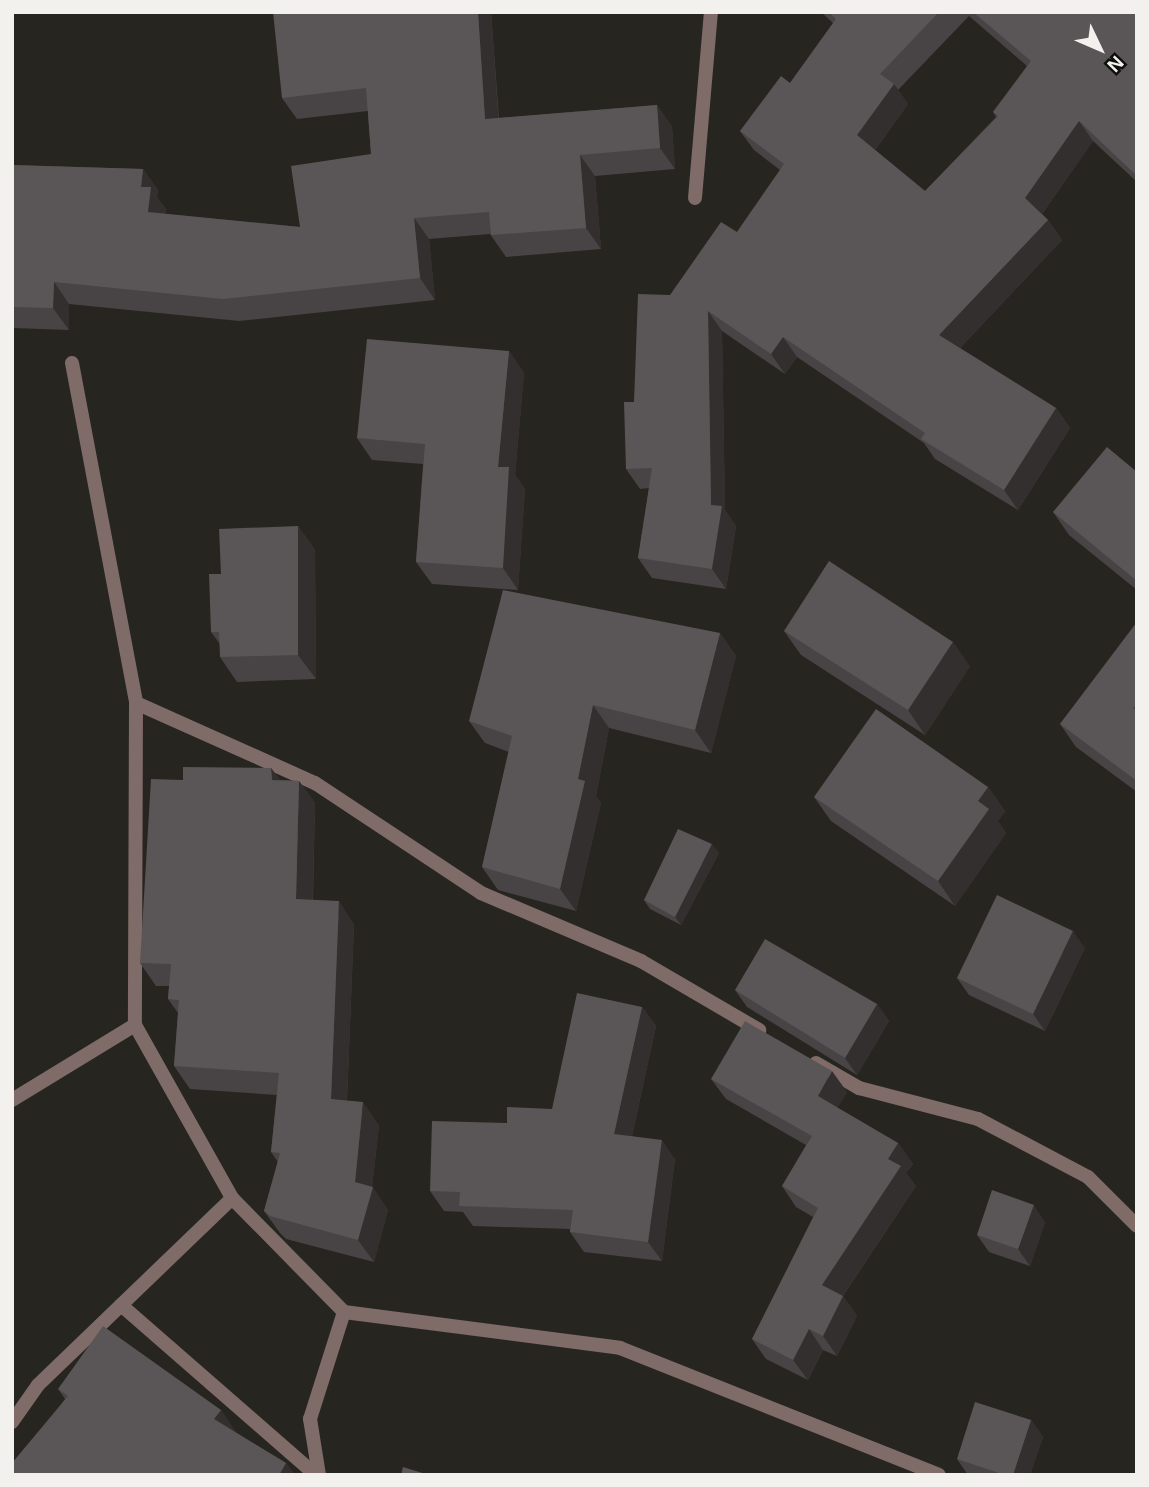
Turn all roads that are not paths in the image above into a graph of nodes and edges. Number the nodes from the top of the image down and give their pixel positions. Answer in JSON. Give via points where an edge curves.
{"nodes":[{"id":1,"x":712,"y":12,"type":"edge"},
{"id":2,"x":695,"y":198,"type":"dead end"},
{"id":3,"x":72,"y":363,"type":"dead end"},
{"id":4,"x":136,"y":703,"type":"junction"},
{"id":5,"x":135,"y":1025,"type":"junction"},
{"id":6,"x":779,"y":1041,"type":"edge"},
{"id":7,"x":802,"y":1054,"type":"edge"},
{"id":8,"x":12,"y":1100,"type":"edge"},
{"id":9,"x":232,"y":1198,"type":"junction"},
{"id":10,"x":1137,"y":1226,"type":"edge"},
{"id":11,"x":121,"y":1305,"type":"junction"},
{"id":12,"x":344,"y":1312,"type":"junction"},
{"id":13,"x":12,"y":1422,"type":"edge"},
{"id":14,"x":317,"y":1475,"type":"edge"},
{"id":15,"x":939,"y":1475,"type":"edge"}],
"edges":[{"from":1,"to":2,"type":"street"},
{"from":3,"to":4,"type":"street"},
{"from":4,"to":5,"type":"street"},
{"from":4,"to":6,"type":"street","via":[[315,783],[481,893],[641,961]]},
{"from":5,"to":8,"type":"street"},
{"from":5,"to":9,"type":"street"},
{"from":7,"to":10,"type":"street","via":[[859,1088],[978,1119],[1088,1177]]},
{"from":9,"to":11,"type":"street"},
{"from":9,"to":12,"type":"street"},
{"from":11,"to":13,"type":"street","via":[[38,1385]]},
{"from":11,"to":14,"type":"street"},
{"from":12,"to":14,"type":"street","via":[[310,1419]]},
{"from":12,"to":15,"type":"street","via":[[620,1348]]}]}
